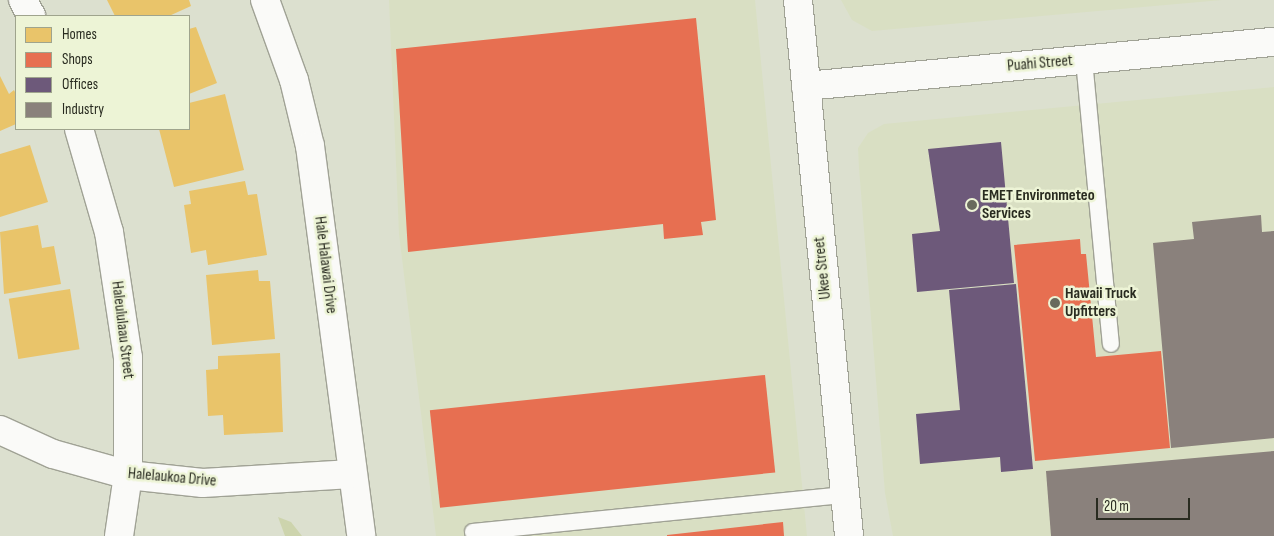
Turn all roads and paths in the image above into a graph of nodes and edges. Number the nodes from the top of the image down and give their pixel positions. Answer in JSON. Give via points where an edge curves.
{"nodes":[{"id":1,"x":23,"y":0,"type":"edge"},
{"id":2,"x":265,"y":0,"type":"edge"},
{"id":3,"x":798,"y":0,"type":"edge"},
{"id":4,"x":30,"y":15,"type":"edge"},
{"id":5,"x":1274,"y":42,"type":"edge"},
{"id":6,"x":1084,"y":60,"type":"junction"},
{"id":7,"x":806,"y":86,"type":"junction"},
{"id":8,"x":78,"y":130,"type":"edge"},
{"id":9,"x":1111,"y":344,"type":"dead end"},
{"id":10,"x":0,"y":430,"type":"edge"},
{"id":11,"x":352,"y":474,"type":"junction"},
{"id":12,"x":128,"y":475,"type":"junction"},
{"id":13,"x":844,"y":494,"type":"junction"},
{"id":14,"x":473,"y":532,"type":"dead end"},
{"id":15,"x":119,"y":536,"type":"edge"},
{"id":16,"x":361,"y":536,"type":"edge"},
{"id":17,"x":849,"y":536,"type":"edge"}],
"edges":[{"from":1,"to":4,"type":"street"},
{"from":2,"to":11,"type":"street","name":"Hale Halawai Drive","via":[[294,80],[310,146]]},
{"from":3,"to":7,"type":"street","name":"Ukee Street"},
{"from":5,"to":6,"type":"street","name":"Puahi Street"},
{"from":6,"to":7,"type":"street","name":"Puahi Street"},
{"from":6,"to":9,"type":"lane"},
{"from":7,"to":13,"type":"street","name":"Ukee Street"},
{"from":8,"to":12,"type":"street","name":"Haleululaau Street","via":[[108,232],[128,358]]},
{"from":10,"to":12,"type":"street","name":"Halelaukoa Drive","via":[[53,454]]},
{"from":11,"to":12,"type":"street","name":"Halelaukoa Drive","via":[[204,483]]},
{"from":11,"to":16,"type":"street","name":"Hale Halawai Drive"},
{"from":12,"to":15,"type":"street","name":"Haleululaau Street"},
{"from":13,"to":14,"type":"lane"},
{"from":13,"to":17,"type":"street","name":"Ukee Street"}]}
